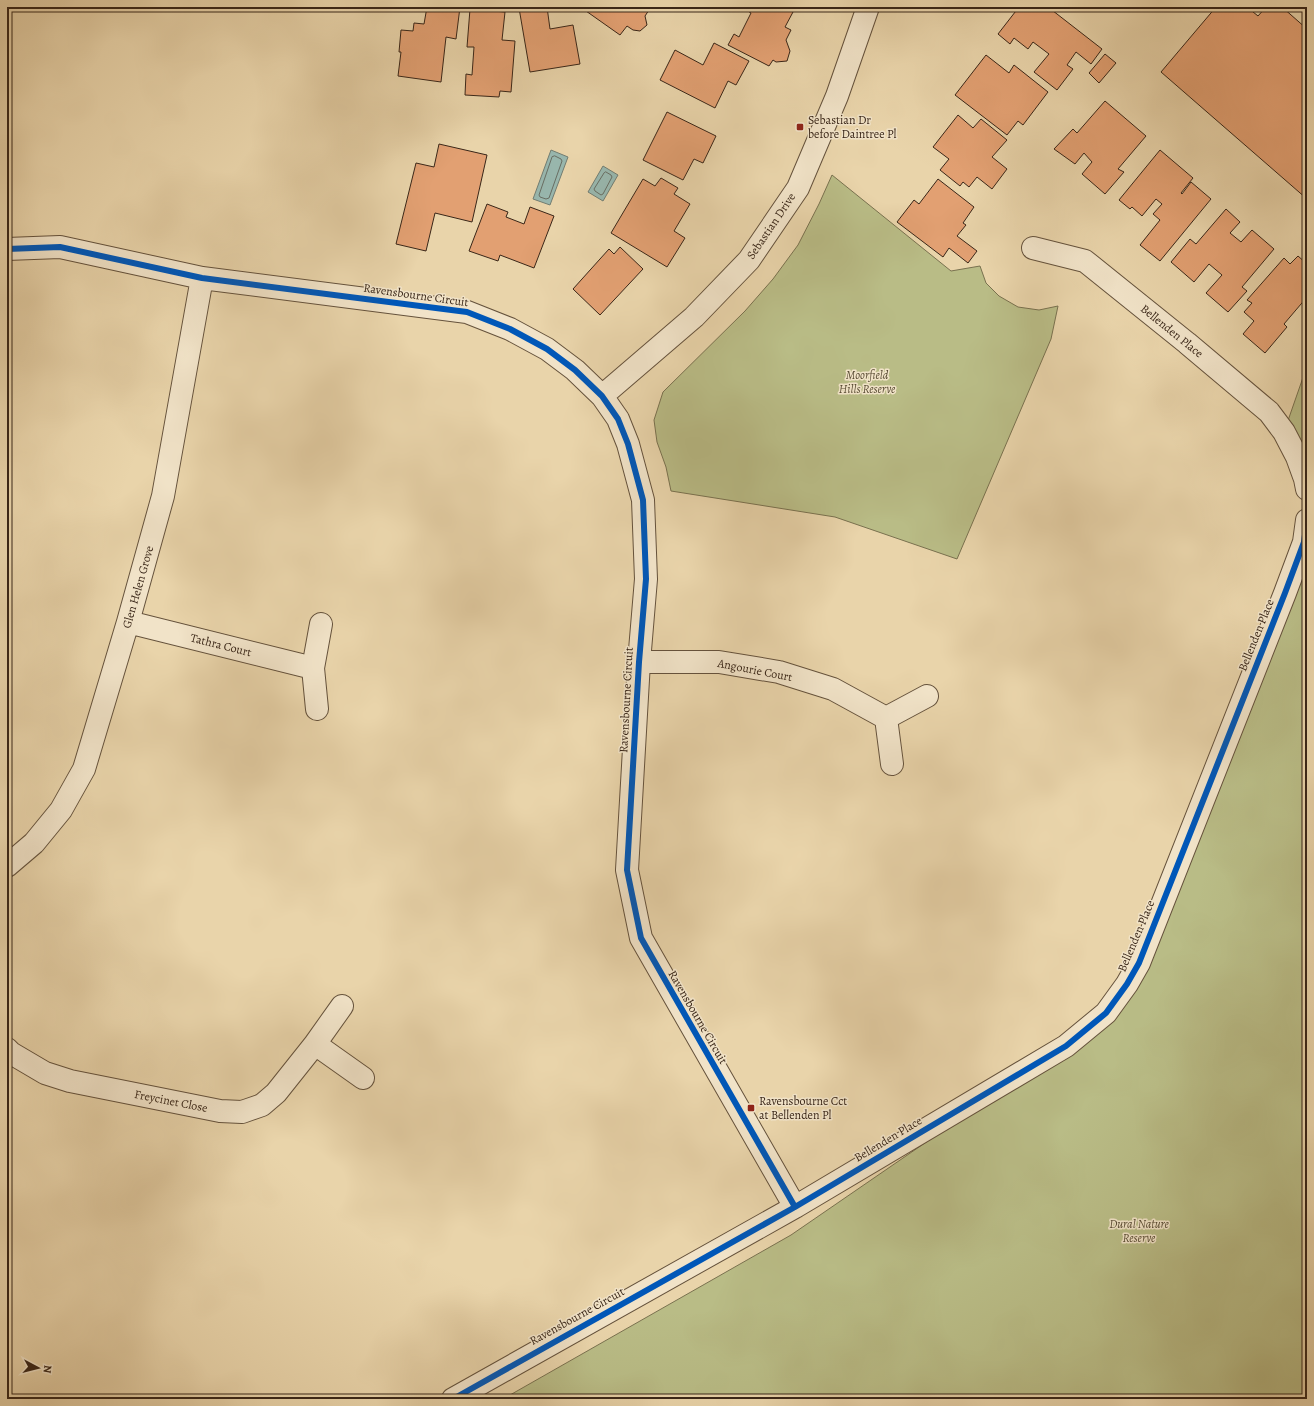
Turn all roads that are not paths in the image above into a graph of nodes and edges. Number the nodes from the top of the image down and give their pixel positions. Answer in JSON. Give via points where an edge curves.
{"nodes":[{"id":1,"x":868,"y":7,"type":"edge"},
{"id":2,"x":1033,"y":248,"type":"dead end"},
{"id":3,"x":7,"y":249,"type":"edge"},
{"id":4,"x":202,"y":278,"type":"junction"},
{"id":5,"x":602,"y":396,"type":"junction"},
{"id":6,"x":1307,"y":489,"type":"edge"},
{"id":7,"x":1307,"y":520,"type":"edge"},
{"id":8,"x":128,"y":622,"type":"junction"},
{"id":9,"x":321,"y":624,"type":"dead end"},
{"id":10,"x":639,"y":662,"type":"junction"},
{"id":11,"x":313,"y":668,"type":"junction"},
{"id":12,"x":927,"y":696,"type":"dead end"},
{"id":13,"x":317,"y":710,"type":"dead end"},
{"id":14,"x":886,"y":718,"type":"junction"},
{"id":15,"x":892,"y":764,"type":"dead end"},
{"id":16,"x":7,"y":866,"type":"edge"},
{"id":17,"x":342,"y":1006,"type":"dead end"},
{"id":18,"x":315,"y":1044,"type":"junction"},
{"id":19,"x":7,"y":1049,"type":"edge"},
{"id":20,"x":363,"y":1078,"type":"dead end"},
{"id":21,"x":795,"y":1207,"type":"junction"},
{"id":22,"x":453,"y":1399,"type":"edge"}],
"edges":[{"from":1,"to":5,"type":"street","name":"Sebastian Drive","via":[[837,96],[798,188],[749,260],[694,317]]},
{"from":2,"to":6,"type":"street","name":"Bellenden Place","via":[[1085,261],[1269,412],[1287,438]]},
{"from":3,"to":4,"type":"street","name":"Ravensbourne Circuit","via":[[60,247]]},
{"from":4,"to":5,"type":"street","name":"Ravensbourne Circuit","via":[[467,312],[510,329],[547,349],[575,370]]},
{"from":4,"to":8,"type":"street","name":"Glen Helen Grove","via":[[163,496]]},
{"from":5,"to":10,"type":"street","name":"Ravensbourne Circuit","via":[[618,419],[628,444],[643,500],[646,580]]},
{"from":7,"to":21,"type":"street","name":"Bellenden Place","via":[[1304,542],[1285,593],[1139,963],[1106,1013],[1066,1046]]},
{"from":8,"to":11,"type":"street","name":"Tathra Court"},
{"from":8,"to":16,"type":"street","name":"Glen Helen Grove","via":[[84,769],[61,810],[34,843]]},
{"from":9,"to":11,"type":"street"},
{"from":10,"to":14,"type":"street","name":"Angourie Court","via":[[719,662],[779,672],[833,689]]},
{"from":10,"to":21,"type":"street","name":"Ravensbourne Circuit","via":[[626,870],[641,938]]},
{"from":11,"to":13,"type":"street"},
{"from":12,"to":14,"type":"street"},
{"from":14,"to":15,"type":"street"},
{"from":17,"to":18,"type":"street","name":"Freycinet Close"},
{"from":18,"to":19,"type":"street","name":"Freycinet Close","via":[[276,1093],[262,1105],[242,1112],[220,1111],[70,1081],[45,1073]]},
{"from":18,"to":20,"type":"street"},
{"from":21,"to":22,"type":"street","name":"Ravensbourne Circuit"}]}
